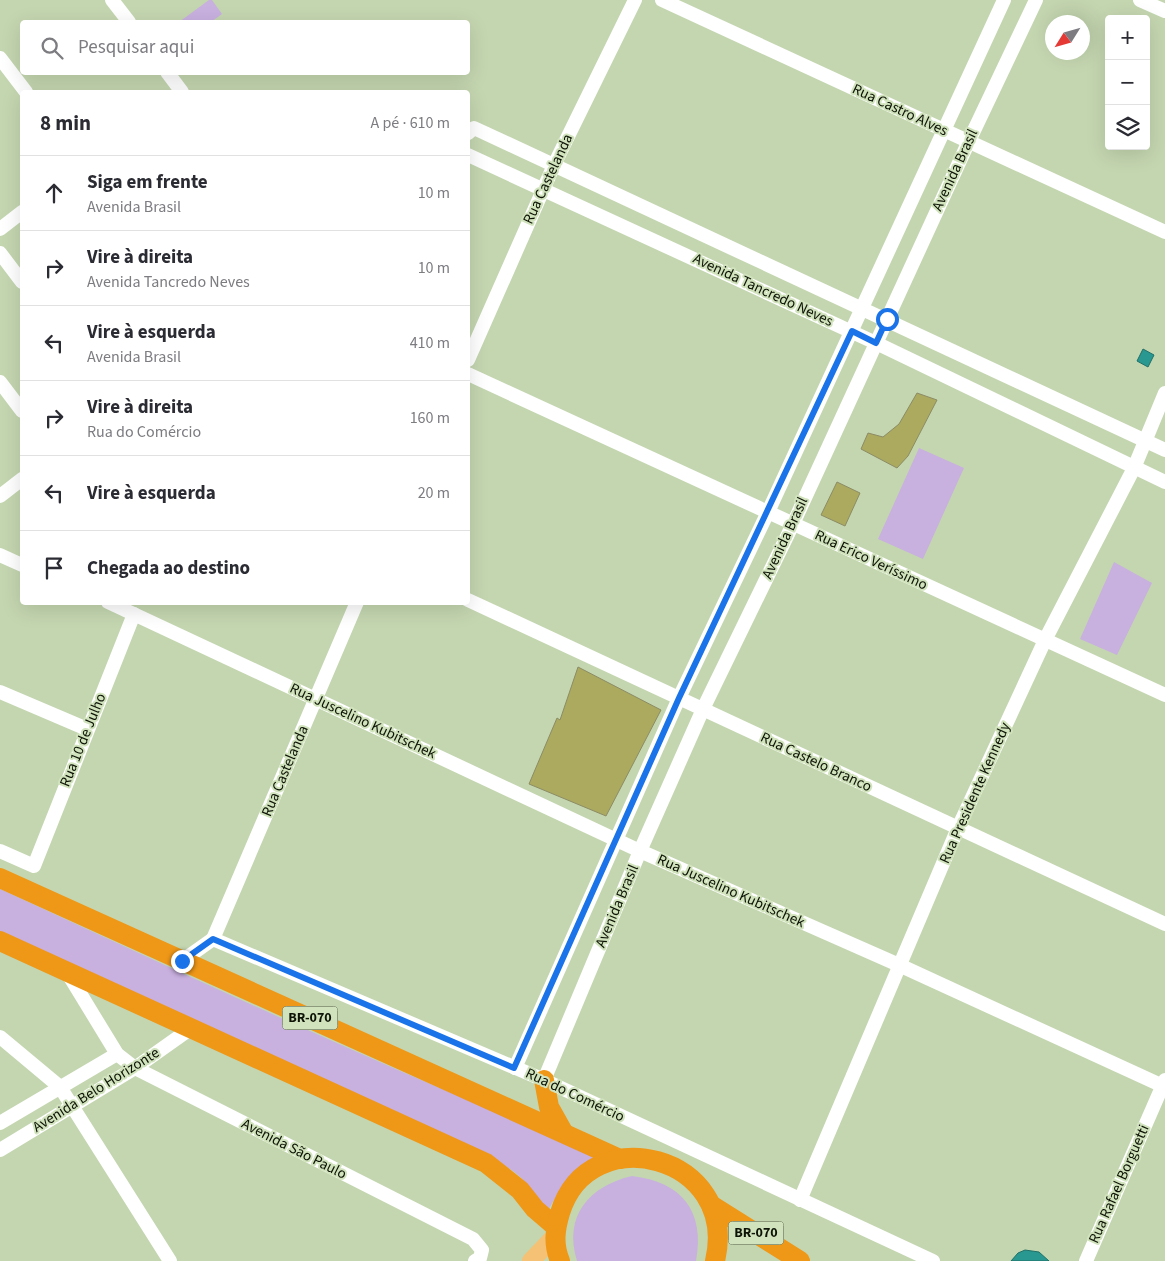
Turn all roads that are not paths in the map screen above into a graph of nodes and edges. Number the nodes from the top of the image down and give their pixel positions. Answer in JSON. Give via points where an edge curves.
{"nodes":[{"id":1,"x":112,"y":0,"type":"edge"},
{"id":2,"x":635,"y":0,"type":"edge"},
{"id":3,"x":662,"y":0,"type":"edge"},
{"id":4,"x":1004,"y":0,"type":"edge"},
{"id":5,"x":1036,"y":0,"type":"edge"},
{"id":6,"x":1140,"y":0,"type":"edge"},
{"id":7,"x":1165,"y":11,"type":"edge"},
{"id":8,"x":127,"y":20,"type":"edge"},
{"id":9,"x":0,"y":58,"type":"edge"},
{"id":10,"x":169,"y":75,"type":"edge"},
{"id":11,"x":24,"y":90,"type":"edge"},
{"id":12,"x":179,"y":90,"type":"edge"},
{"id":13,"x":471,"y":130,"type":"edge"},
{"id":14,"x":944,"y":130,"type":"junction"},
{"id":15,"x":969,"y":141,"type":"junction"},
{"id":16,"x":470,"y":156,"type":"edge"},
{"id":17,"x":554,"y":164,"type":"junction"},
{"id":18,"x":543,"y":188,"type":"junction"},
{"id":19,"x":20,"y":214,"type":"edge"},
{"id":20,"x":0,"y":229,"type":"edge"},
{"id":21,"x":1165,"y":232,"type":"edge"},
{"id":22,"x":0,"y":253,"type":"edge"},
{"id":23,"x":20,"y":279,"type":"edge"},
{"id":24,"x":862,"y":308,"type":"junction"},
{"id":25,"x":887,"y":319,"type":"junction"},
{"id":26,"x":852,"y":331,"type":"junction"},
{"id":27,"x":876,"y":343,"type":"junction"},
{"id":28,"x":470,"y":355,"type":"edge"},
{"id":29,"x":470,"y":375,"type":"edge"},
{"id":30,"x":0,"y":382,"type":"edge"},
{"id":31,"x":1165,"y":393,"type":"edge"},
{"id":32,"x":20,"y":408,"type":"edge"},
{"id":33,"x":1146,"y":441,"type":"junction"},
{"id":34,"x":1165,"y":450,"type":"edge"},
{"id":35,"x":1134,"y":468,"type":"junction"},
{"id":36,"x":20,"y":481,"type":"edge"},
{"id":37,"x":1165,"y":482,"type":"edge"},
{"id":38,"x":0,"y":496,"type":"edge"},
{"id":39,"x":768,"y":512,"type":"junction"},
{"id":40,"x":793,"y":524,"type":"junction"},
{"id":41,"x":0,"y":554,"type":"edge"},
{"id":42,"x":20,"y":563,"type":"edge"},
{"id":43,"x":470,"y":601,"type":"edge"},
{"id":44,"x":114,"y":605,"type":"edge"},
{"id":45,"x":357,"y":605,"type":"edge"},
{"id":46,"x":134,"y":614,"type":"junction"},
{"id":47,"x":1045,"y":640,"type":"junction"},
{"id":48,"x":0,"y":692,"type":"edge"},
{"id":49,"x":1165,"y":695,"type":"edge"},
{"id":50,"x":679,"y":698,"type":"junction"},
{"id":51,"x":316,"y":699,"type":"junction"},
{"id":52,"x":703,"y":709,"type":"junction"},
{"id":53,"x":87,"y":729,"type":"junction"},
{"id":54,"x":958,"y":828,"type":"junction"},
{"id":55,"x":615,"y":839,"type":"junction"},
{"id":56,"x":0,"y":851,"type":"edge"},
{"id":57,"x":640,"y":851,"type":"junction"},
{"id":58,"x":0,"y":878,"type":"edge"},
{"id":59,"x":1165,"y":924,"type":"edge"},
{"id":60,"x":213,"y":939,"type":"junction"},
{"id":61,"x":0,"y":941,"type":"edge"},
{"id":62,"x":182,"y":961,"type":"junction"},
{"id":63,"x":899,"y":965,"type":"junction"},
{"id":64,"x":67,"y":972,"type":"junction"},
{"id":65,"x":190,"y":1029,"type":"junction"},
{"id":66,"x":0,"y":1037,"type":"edge"},
{"id":67,"x":117,"y":1054,"type":"junction"},
{"id":68,"x":135,"y":1068,"type":"junction"},
{"id":69,"x":514,"y":1068,"type":"junction"},
{"id":70,"x":544,"y":1080,"type":"junction"},
{"id":71,"x":1164,"y":1084,"type":"edge"},
{"id":72,"x":60,"y":1087,"type":"junction"},
{"id":73,"x":73,"y":1105,"type":"junction"},
{"id":74,"x":0,"y":1123,"type":"edge"},
{"id":75,"x":563,"y":1132,"type":"junction"},
{"id":76,"x":0,"y":1150,"type":"edge"},
{"id":77,"x":620,"y":1158,"type":"junction"},
{"id":78,"x":800,"y":1200,"type":"junction"},
{"id":79,"x":711,"y":1205,"type":"junction"},
{"id":80,"x":555,"y":1232,"type":"junction"},
{"id":81,"x":170,"y":1261,"type":"edge"},
{"id":82,"x":475,"y":1261,"type":"edge"},
{"id":83,"x":531,"y":1261,"type":"edge"},
{"id":84,"x":560,"y":1261,"type":"edge"},
{"id":85,"x":715,"y":1261,"type":"edge"},
{"id":86,"x":800,"y":1261,"type":"edge"},
{"id":87,"x":933,"y":1261,"type":"edge"},
{"id":88,"x":1086,"y":1261,"type":"edge"}],
"edges":[{"from":1,"to":8,"type":"street"},
{"from":2,"to":17,"type":"street","name":"Rua Castelanda"},
{"from":3,"to":14,"type":"street","name":"Rua Castro Alves"},
{"from":4,"to":14,"type":"street","name":"Avenida Brasil"},
{"from":5,"to":15,"type":"street","name":"Avenida Brasil"},
{"from":6,"to":7,"type":"street"},
{"from":9,"to":11,"type":"street"},
{"from":10,"to":12,"type":"street"},
{"from":13,"to":17,"type":"street","name":"Avenida Tancredo Neves"},
{"from":14,"to":15,"type":"street","name":"Rua Castro Alves"},
{"from":14,"to":24,"type":"street","name":"Avenida Brasil"},
{"from":15,"to":21,"type":"street","name":"Rua Castro Alves"},
{"from":15,"to":25,"type":"street","name":"Avenida Brasil"},
{"from":16,"to":18,"type":"street","name":"Avenida Tancredo Neves"},
{"from":17,"to":18,"type":"street","name":"Rua Castelanda"},
{"from":17,"to":24,"type":"street","name":"Avenida Tancredo Neves"},
{"from":18,"to":26,"type":"street","name":"Avenida Tancredo Neves"},
{"from":18,"to":28,"type":"street","name":"Rua Castelanda"},
{"from":19,"to":20,"type":"street"},
{"from":22,"to":23,"type":"street"},
{"from":24,"to":25,"type":"street","name":"Avenida Tancredo Neves"},
{"from":24,"to":26,"type":"street","name":"Avenida Brasil"},
{"from":25,"to":27,"type":"street","name":"Avenida Brasil"},
{"from":25,"to":33,"type":"street","name":"Avenida Tancredo Neves"},
{"from":26,"to":27,"type":"street","name":"Avenida Tancredo Neves"},
{"from":26,"to":39,"type":"street","name":"Avenida Brasil"},
{"from":27,"to":35,"type":"street","name":"Avenida Tancredo Neves"},
{"from":27,"to":40,"type":"street","name":"Avenida Brasil"},
{"from":29,"to":39,"type":"street","name":"Rua Erico Veríssimo"},
{"from":30,"to":32,"type":"street"},
{"from":31,"to":33,"type":"street","name":"Rua Presidente Kennedy"},
{"from":33,"to":34,"type":"street","name":"Avenida Tancredo Neves"},
{"from":33,"to":35,"type":"street","name":"Rua Presidente Kennedy"},
{"from":35,"to":37,"type":"street","name":"Avenida Tancredo Neves"},
{"from":35,"to":47,"type":"street","name":"Rua Presidente Kennedy"},
{"from":36,"to":38,"type":"street"},
{"from":39,"to":40,"type":"street","name":"Rua Erico Veríssimo"},
{"from":39,"to":50,"type":"street","name":"Avenida Brasil"},
{"from":40,"to":47,"type":"street","name":"Rua Erico Veríssimo"},
{"from":40,"to":52,"type":"street","name":"Avenida Brasil"},
{"from":41,"to":42,"type":"street"},
{"from":43,"to":50,"type":"street","name":"Rua Castelo Branco"},
{"from":44,"to":46,"type":"street","name":"Rua Juscelino Kubitschek"},
{"from":45,"to":51,"type":"street","name":"Rua Castelanda"},
{"from":46,"to":51,"type":"street","name":"Rua Juscelino Kubitschek"},
{"from":46,"to":53,"type":"street","name":"Rua 10 de Julho"},
{"from":47,"to":49,"type":"street","name":"Rua Erico Veríssimo"},
{"from":47,"to":54,"type":"street","name":"Rua Presidente Kennedy"},
{"from":48,"to":53,"type":"street"},
{"from":50,"to":52,"type":"street","name":"Rua Castelo Branco"},
{"from":50,"to":55,"type":"street","name":"Avenida Brasil"},
{"from":51,"to":55,"type":"street","name":"Rua Juscelino Kubitschek"},
{"from":51,"to":60,"type":"street","name":"Rua Castelanda"},
{"from":52,"to":54,"type":"street","name":"Rua Castelo Branco"},
{"from":52,"to":57,"type":"street","name":"Avenida Brasil"},
{"from":53,"to":56,"type":"street","name":"Rua 10 de Julho","via":[[34,866]]},
{"from":54,"to":59,"type":"street","name":"Rua Castelo Branco"},
{"from":54,"to":63,"type":"street","name":"Rua Presidente Kennedy"},
{"from":55,"to":57,"type":"street","name":"Rua Juscelino Kubitschek"},
{"from":55,"to":69,"type":"street","name":"Avenida Brasil"},
{"from":57,"to":63,"type":"street","name":"Rua Juscelino Kubitschek"},
{"from":57,"to":70,"type":"street","name":"Avenida Brasil"},
{"from":58,"to":62,"type":"highway","number":"BR-070"},
{"from":60,"to":62,"type":"street"},
{"from":60,"to":69,"type":"street","name":"Rua do Comércio"},
{"from":61,"to":64,"type":"highway"},
{"from":62,"to":75,"type":"highway","number":"BR-070"},
{"from":63,"to":71,"type":"street","name":"Rua Juscelino Kubitschek"},
{"from":63,"to":78,"type":"street","name":"Rua Presidente Kennedy"},
{"from":64,"to":65,"type":"highway"},
{"from":64,"to":67,"type":"street","name":"Avenida Belo Horizonte"},
{"from":65,"to":68,"type":"street","name":"Avenida Belo Horizonte"},
{"from":65,"to":80,"type":"highway","via":[[486,1163],[520,1190]]},
{"from":66,"to":72,"type":"street"},
{"from":67,"to":68,"type":"street","name":"Avenida São Paulo"},
{"from":67,"to":72,"type":"street","name":"Avenida Belo Horizonte"},
{"from":68,"to":73,"type":"street","name":"Avenida Belo Horizonte"},
{"from":68,"to":82,"type":"street","name":"Avenida São Paulo","via":[[473,1240],[482,1250],[480,1258]]},
{"from":69,"to":70,"type":"street","name":"Rua do Comércio"},
{"from":70,"to":75,"type":"highway","via":[[549,1107]]},
{"from":70,"to":78,"type":"street","name":"Rua do Comércio"},
{"from":71,"to":88,"type":"street","name":"Rua Rafael Borguetti"},
{"from":72,"to":73,"type":"street"},
{"from":72,"to":74,"type":"street","name":"Avenida Belo Horizonte"},
{"from":73,"to":76,"type":"street","name":"Avenida Belo Horizonte"},
{"from":73,"to":81,"type":"street"},
{"from":75,"to":77,"type":"highway","number":"BR-070"},
{"from":77,"to":79,"type":"highway","number":"BR-070","via":[[648,1158],[674,1166],[696,1182]]},
{"from":77,"to":80,"type":"highway","number":"BR-070","via":[[596,1168],[576,1184],[562,1205]]},
{"from":78,"to":87,"type":"street","name":"Rua do Comércio"},
{"from":79,"to":85,"type":"highway","number":"BR-070","via":[[718,1232]]},
{"from":79,"to":86,"type":"highway","number":"BR-070"},
{"from":80,"to":83,"type":"main road"},
{"from":80,"to":84,"type":"highway"}]}
